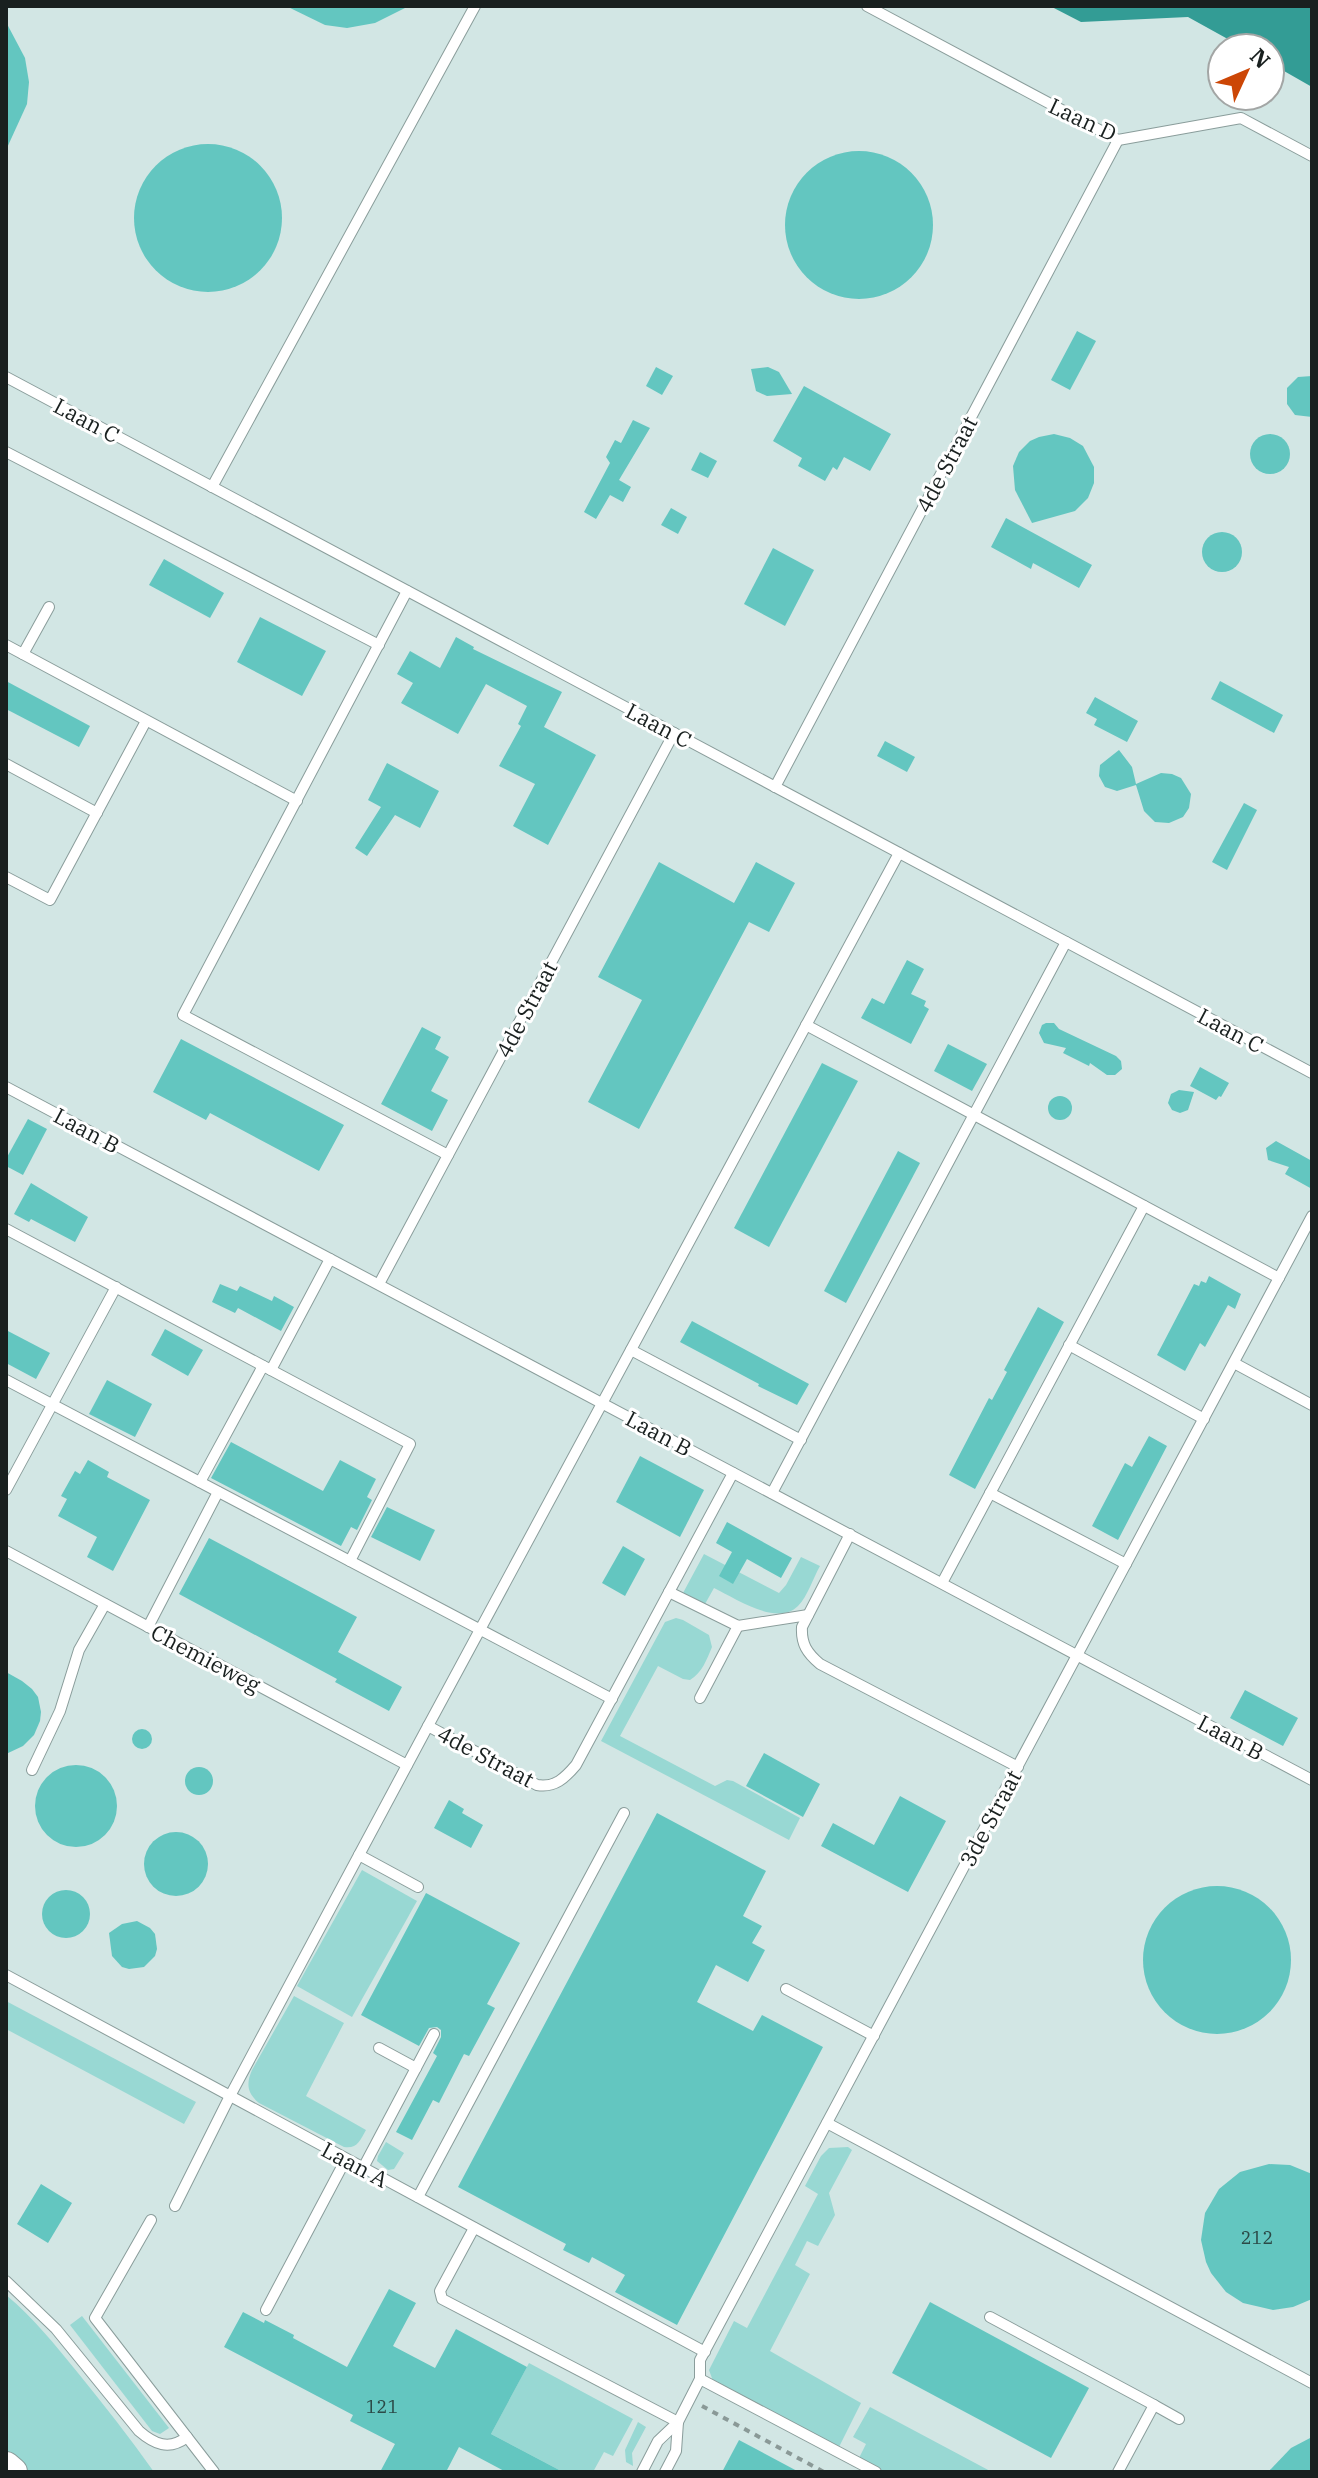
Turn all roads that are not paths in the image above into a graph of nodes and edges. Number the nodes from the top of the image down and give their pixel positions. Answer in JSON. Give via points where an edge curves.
{"nodes":[{"id":1,"x":475,"y":6,"type":"edge"},
{"id":2,"x":867,"y":6,"type":"edge"},
{"id":3,"x":1118,"y":140,"type":"junction"},
{"id":4,"x":1312,"y":156,"type":"edge"},
{"id":5,"x":6,"y":377,"type":"edge"},
{"id":6,"x":6,"y":452,"type":"edge"},
{"id":7,"x":212,"y":487,"type":"junction"},
{"id":8,"x":407,"y":591,"type":"junction"},
{"id":9,"x":49,"y":607,"type":"dead end"},
{"id":10,"x":6,"y":645,"type":"edge"},
{"id":11,"x":379,"y":645,"type":"junction"},
{"id":12,"x":23,"y":654,"type":"junction"},
{"id":13,"x":146,"y":721,"type":"junction"},
{"id":14,"x":674,"y":733,"type":"junction"},
{"id":15,"x":6,"y":764,"type":"edge"},
{"id":16,"x":775,"y":787,"type":"junction"},
{"id":17,"x":297,"y":801,"type":"junction"},
{"id":18,"x":97,"y":813,"type":"junction"},
{"id":19,"x":899,"y":853,"type":"junction"},
{"id":20,"x":6,"y":877,"type":"edge"},
{"id":21,"x":1066,"y":942,"type":"junction"},
{"id":22,"x":806,"y":1025,"type":"junction"},
{"id":23,"x":1312,"y":1073,"type":"edge"},
{"id":24,"x":6,"y":1087,"type":"edge"},
{"id":25,"x":974,"y":1115,"type":"junction"},
{"id":26,"x":448,"y":1155,"type":"junction"},
{"id":27,"x":1144,"y":1206,"type":"junction"},
{"id":28,"x":1312,"y":1216,"type":"edge"},
{"id":29,"x":6,"y":1229,"type":"edge"},
{"id":30,"x":330,"y":1259,"type":"junction"},
{"id":31,"x":1279,"y":1278,"type":"junction"},
{"id":32,"x":379,"y":1284,"type":"junction"},
{"id":33,"x":116,"y":1287,"type":"junction"},
{"id":34,"x":1069,"y":1345,"type":"junction"},
{"id":35,"x":631,"y":1350,"type":"junction"},
{"id":36,"x":1234,"y":1363,"type":"junction"},
{"id":37,"x":267,"y":1368,"type":"junction"},
{"id":38,"x":6,"y":1380,"type":"edge"},
{"id":39,"x":602,"y":1403,"type":"junction"},
{"id":40,"x":53,"y":1404,"type":"junction"},
{"id":41,"x":1312,"y":1405,"type":"edge"},
{"id":42,"x":1204,"y":1419,"type":"junction"},
{"id":43,"x":801,"y":1440,"type":"junction"},
{"id":44,"x":733,"y":1473,"type":"junction"},
{"id":45,"x":200,"y":1482,"type":"junction"},
{"id":46,"x":6,"y":1490,"type":"edge"},
{"id":47,"x":218,"y":1492,"type":"junction"},
{"id":48,"x":772,"y":1493,"type":"junction"},
{"id":49,"x":990,"y":1493,"type":"junction"},
{"id":50,"x":850,"y":1534,"type":"junction"},
{"id":51,"x":6,"y":1551,"type":"edge"},
{"id":52,"x":350,"y":1561,"type":"junction"},
{"id":53,"x":1126,"y":1564,"type":"junction"},
{"id":54,"x":942,"y":1583,"type":"junction"},
{"id":55,"x":669,"y":1592,"type":"junction"},
{"id":56,"x":105,"y":1604,"type":"junction"},
{"id":57,"x":808,"y":1615,"type":"junction"},
{"id":58,"x":738,"y":1626,"type":"junction"},
{"id":59,"x":148,"y":1627,"type":"junction"},
{"id":60,"x":480,"y":1629,"type":"junction"},
{"id":61,"x":1077,"y":1655,"type":"junction"},
{"id":62,"x":700,"y":1698,"type":"dead end"},
{"id":63,"x":612,"y":1699,"type":"junction"},
{"id":64,"x":428,"y":1726,"type":"junction"},
{"id":65,"x":407,"y":1765,"type":"junction"},
{"id":66,"x":1018,"y":1767,"type":"junction"},
{"id":67,"x":32,"y":1770,"type":"dead end"},
{"id":68,"x":1312,"y":1780,"type":"edge"},
{"id":69,"x":624,"y":1813,"type":"dead end"},
{"id":70,"x":359,"y":1855,"type":"junction"},
{"id":71,"x":418,"y":1887,"type":"dead end"},
{"id":72,"x":6,"y":1975,"type":"edge"},
{"id":73,"x":786,"y":1989,"type":"dead end"},
{"id":74,"x":434,"y":2034,"type":"dead end"},
{"id":75,"x":874,"y":2036,"type":"junction"},
{"id":76,"x":379,"y":2048,"type":"dead end"},
{"id":77,"x":416,"y":2068,"type":"junction"},
{"id":78,"x":230,"y":2096,"type":"junction"},
{"id":79,"x":827,"y":2123,"type":"junction"},
{"id":80,"x":346,"y":2159,"type":"junction"},
{"id":81,"x":363,"y":2168,"type":"junction"},
{"id":82,"x":418,"y":2197,"type":"junction"},
{"id":83,"x":175,"y":2206,"type":"dead end"},
{"id":84,"x":151,"y":2220,"type":"dead end"},
{"id":85,"x":474,"y":2228,"type":"junction"},
{"id":86,"x":7,"y":2281,"type":"edge"},
{"id":87,"x":266,"y":2310,"type":"dead end"},
{"id":88,"x":990,"y":2317,"type":"dead end"},
{"id":89,"x":705,"y":2352,"type":"junction"},
{"id":90,"x":700,"y":2379,"type":"junction"},
{"id":91,"x":1312,"y":2383,"type":"edge"},
{"id":92,"x":1154,"y":2405,"type":"junction"},
{"id":93,"x":1179,"y":2419,"type":"dead end"},
{"id":94,"x":678,"y":2422,"type":"junction"},
{"id":95,"x":187,"y":2437,"type":"junction"},
{"id":96,"x":6,"y":2466,"type":"edge"},
{"id":97,"x":13,"y":2472,"type":"edge"},
{"id":98,"x":214,"y":2472,"type":"edge"},
{"id":99,"x":642,"y":2472,"type":"edge"},
{"id":100,"x":665,"y":2472,"type":"edge"},
{"id":101,"x":876,"y":2472,"type":"edge"},
{"id":102,"x":1118,"y":2472,"type":"edge"}],
"edges":[{"from":1,"to":7,"type":"lane"},
{"from":2,"to":3,"type":"lane","name":"Laan D"},
{"from":3,"to":4,"type":"lane","name":"Laan D","via":[[1241,118]]},
{"from":3,"to":16,"type":"lane","name":"4de Straat"},
{"from":5,"to":7,"type":"lane","name":"Laan C"},
{"from":6,"to":11,"type":"lane"},
{"from":7,"to":8,"type":"lane","name":"Laan C"},
{"from":8,"to":11,"type":"lane"},
{"from":8,"to":14,"type":"lane","name":"Laan C"},
{"from":9,"to":12,"type":"lane"},
{"from":10,"to":12,"type":"lane"},
{"from":11,"to":17,"type":"lane"},
{"from":12,"to":13,"type":"lane"},
{"from":13,"to":17,"type":"lane"},
{"from":13,"to":18,"type":"lane"},
{"from":14,"to":16,"type":"lane","name":"Laan C"},
{"from":14,"to":26,"type":"lane","name":"4de Straat"},
{"from":15,"to":18,"type":"lane"},
{"from":16,"to":19,"type":"lane","name":"Laan C"},
{"from":17,"to":26,"type":"lane","via":[[183,1015]]},
{"from":18,"to":20,"type":"lane","via":[[50,900]]},
{"from":19,"to":21,"type":"lane","name":"Laan C"},
{"from":19,"to":22,"type":"lane"},
{"from":21,"to":23,"type":"lane","name":"Laan C"},
{"from":21,"to":25,"type":"lane"},
{"from":22,"to":25,"type":"lane"},
{"from":22,"to":35,"type":"lane"},
{"from":24,"to":30,"type":"lane","name":"Laan B"},
{"from":25,"to":27,"type":"lane"},
{"from":25,"to":43,"type":"lane"},
{"from":26,"to":32,"type":"lane","name":"4de Straat"},
{"from":27,"to":31,"type":"lane"},
{"from":27,"to":34,"type":"lane"},
{"from":28,"to":31,"type":"lane","name":"3de Straat"},
{"from":29,"to":33,"type":"lane"},
{"from":30,"to":32,"type":"lane","name":"Laan B"},
{"from":30,"to":37,"type":"lane"},
{"from":31,"to":36,"type":"lane","name":"3de Straat"},
{"from":32,"to":39,"type":"lane","name":"Laan B"},
{"from":33,"to":37,"type":"lane"},
{"from":33,"to":40,"type":"lane"},
{"from":34,"to":42,"type":"lane"},
{"from":34,"to":49,"type":"lane"},
{"from":35,"to":39,"type":"lane"},
{"from":35,"to":43,"type":"lane"},
{"from":36,"to":41,"type":"lane"},
{"from":36,"to":42,"type":"lane","name":"3de Straat"},
{"from":37,"to":45,"type":"lane"},
{"from":37,"to":52,"type":"lane","via":[[410,1444]]},
{"from":38,"to":40,"type":"lane"},
{"from":39,"to":44,"type":"lane","name":"Laan B"},
{"from":39,"to":60,"type":"lane"},
{"from":40,"to":45,"type":"lane"},
{"from":40,"to":46,"type":"lane"},
{"from":42,"to":53,"type":"lane","name":"3de Straat"},
{"from":43,"to":48,"type":"lane"},
{"from":44,"to":48,"type":"lane","name":"Laan B"},
{"from":44,"to":55,"type":"lane","name":"4de Straat"},
{"from":45,"to":47,"type":"lane"},
{"from":47,"to":52,"type":"lane"},
{"from":47,"to":59,"type":"lane"},
{"from":48,"to":50,"type":"lane","name":"Laan B"},
{"from":49,"to":53,"type":"lane"},
{"from":49,"to":54,"type":"lane"},
{"from":50,"to":54,"type":"lane","name":"Laan B"},
{"from":50,"to":57,"type":"lane"},
{"from":51,"to":56,"type":"lane","name":"Chemieweg"},
{"from":52,"to":60,"type":"lane"},
{"from":53,"to":61,"type":"lane","name":"3de Straat"},
{"from":54,"to":61,"type":"lane","name":"Laan B"},
{"from":55,"to":58,"type":"lane"},
{"from":55,"to":63,"type":"lane","name":"4de Straat"},
{"from":56,"to":59,"type":"lane","name":"Chemieweg"},
{"from":56,"to":67,"type":"lane","via":[[79,1650],[60,1711]]},
{"from":57,"to":58,"type":"lane"},
{"from":57,"to":66,"type":"lane","via":[[802,1638],[820,1664]]},
{"from":58,"to":62,"type":"lane"},
{"from":59,"to":65,"type":"lane","name":"Chemieweg"},
{"from":60,"to":63,"type":"lane"},
{"from":60,"to":64,"type":"lane"},
{"from":61,"to":66,"type":"lane","name":"3de Straat"},
{"from":61,"to":68,"type":"lane","name":"Laan B"},
{"from":63,"to":64,"type":"lane","name":"4de Straat","via":[[576,1765],[548,1787]]},
{"from":64,"to":65,"type":"lane","name":"4de Straat"},
{"from":65,"to":70,"type":"lane","name":"4de Straat"},
{"from":66,"to":75,"type":"lane","name":"3de Straat"},
{"from":69,"to":82,"type":"lane"},
{"from":70,"to":71,"type":"lane"},
{"from":70,"to":78,"type":"lane","name":"4de Straat"},
{"from":72,"to":78,"type":"lane","name":"Laan A"},
{"from":73,"to":75,"type":"lane"},
{"from":74,"to":77,"type":"lane"},
{"from":75,"to":79,"type":"lane","name":"3de Straat"},
{"from":76,"to":77,"type":"lane"},
{"from":77,"to":81,"type":"lane"},
{"from":78,"to":80,"type":"lane","name":"Laan A"},
{"from":78,"to":83,"type":"lane","name":"4de Straat"},
{"from":79,"to":89,"type":"lane","name":"3de Straat"},
{"from":79,"to":91,"type":"lane"},
{"from":80,"to":81,"type":"lane","name":"Laan A"},
{"from":80,"to":87,"type":"lane"},
{"from":81,"to":82,"type":"lane","name":"Laan A"},
{"from":82,"to":85,"type":"lane","name":"Laan A"},
{"from":84,"to":95,"type":"lane","via":[[95,2318]]},
{"from":85,"to":89,"type":"lane","name":"Laan A"},
{"from":85,"to":94,"type":"lane","via":[[440,2291],[442,2299]]},
{"from":86,"to":95,"type":"lane","via":[[56,2329],[148,2439],[164,2445]]},
{"from":88,"to":92,"type":"lane"},
{"from":89,"to":90,"type":"lane","name":"3de Straat"},
{"from":90,"to":94,"type":"lane","name":"3de Straat"},
{"from":90,"to":101,"type":"lane"},
{"from":92,"to":93,"type":"lane"},
{"from":92,"to":102,"type":"lane"},
{"from":94,"to":99,"type":"lane","via":[[658,2441]]},
{"from":94,"to":100,"type":"lane","via":[[676,2451]]},
{"from":95,"to":98,"type":"lane"},
{"from":96,"to":97,"type":"main road"}]}
